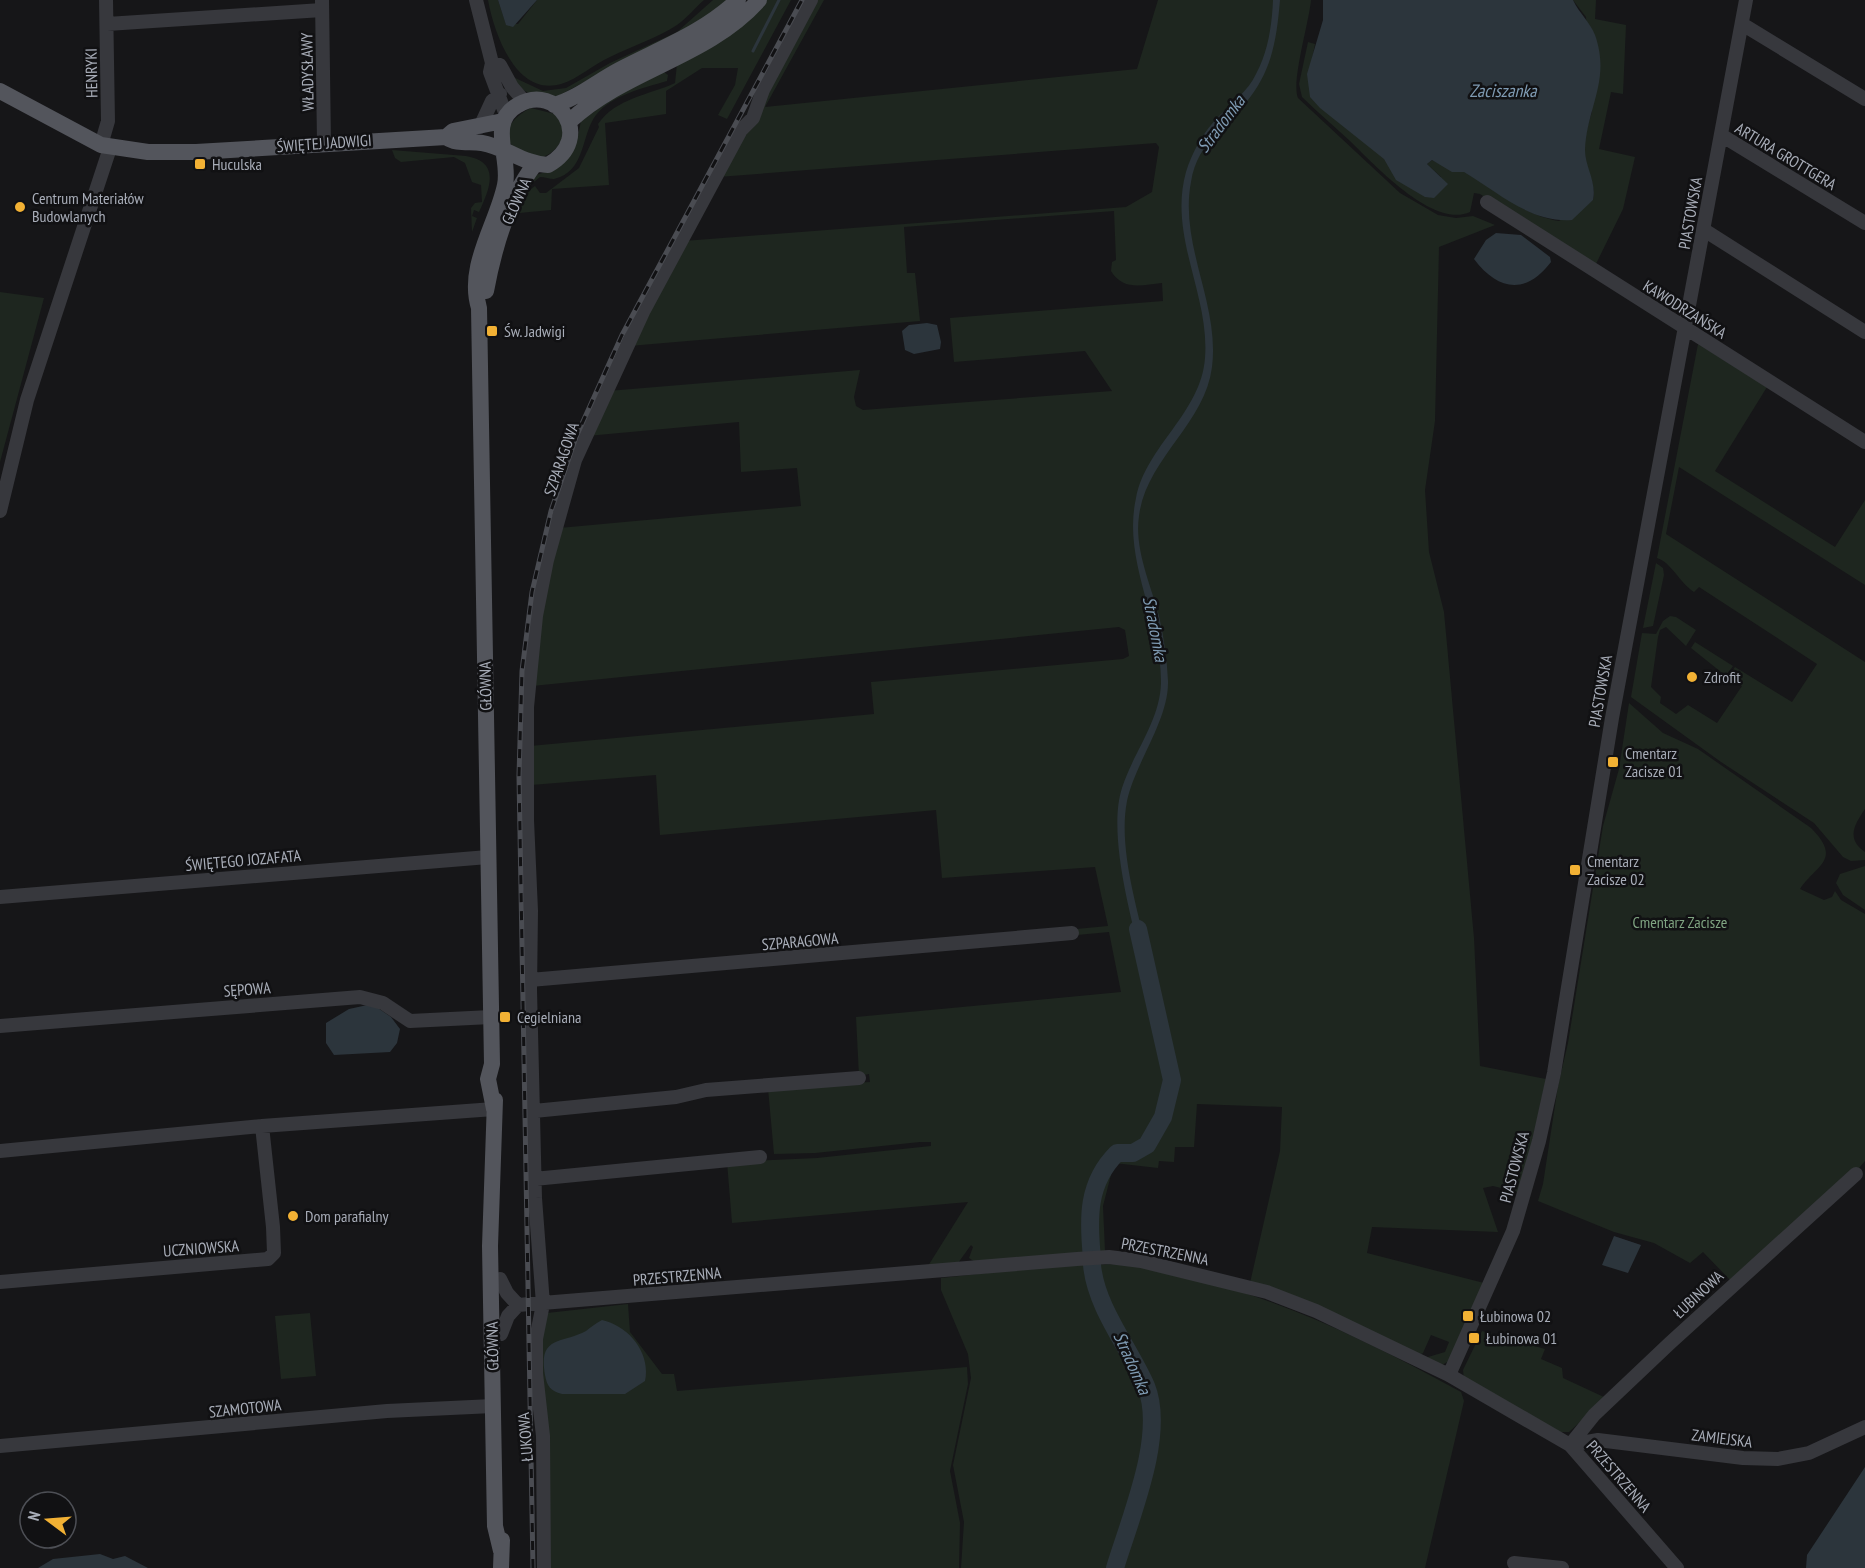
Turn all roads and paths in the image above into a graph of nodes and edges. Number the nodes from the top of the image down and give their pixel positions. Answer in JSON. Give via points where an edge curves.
{"nodes":[{"id":1,"x":106,"y":0,"type":"edge"},
{"id":2,"x":476,"y":0,"type":"edge"},
{"id":3,"x":738,"y":0,"type":"edge"},
{"id":4,"x":759,"y":0,"type":"edge"},
{"id":5,"x":811,"y":0,"type":"edge"},
{"id":6,"x":1746,"y":0,"type":"edge"},
{"id":7,"x":322,"y":5,"type":"edge"},
{"id":8,"x":107,"y":24,"type":"junction"},
{"id":9,"x":1742,"y":24,"type":"junction"},
{"id":10,"x":492,"y":63,"type":"junction"},
{"id":11,"x":0,"y":91,"type":"edge"},
{"id":12,"x":500,"y":94,"type":"junction"},
{"id":13,"x":1865,"y":99,"type":"edge"},
{"id":14,"x":525,"y":101,"type":"junction"},
{"id":15,"x":554,"y":105,"type":"junction"},
{"id":16,"x":505,"y":118,"type":"junction"},
{"id":17,"x":570,"y":121,"type":"junction"},
{"id":18,"x":480,"y":127,"type":"junction"},
{"id":19,"x":1721,"y":135,"type":"junction"},
{"id":20,"x":446,"y":137,"type":"junction"},
{"id":21,"x":324,"y":143,"type":"junction"},
{"id":22,"x":106,"y":146,"type":"junction"},
{"id":23,"x":504,"y":149,"type":"junction"},
{"id":24,"x":534,"y":164,"type":"junction"},
{"id":25,"x":1487,"y":202,"type":"dead end"},
{"id":26,"x":1865,"y":224,"type":"edge"},
{"id":27,"x":1704,"y":230,"type":"junction"},
{"id":28,"x":479,"y":308,"type":"junction"},
{"id":29,"x":1686,"y":329,"type":"junction"},
{"id":30,"x":1865,"y":332,"type":"edge"},
{"id":31,"x":1865,"y":442,"type":"edge"},
{"id":32,"x":0,"y":512,"type":"edge"},
{"id":33,"x":488,"y":857,"type":"junction"},
{"id":34,"x":0,"y":897,"type":"edge"},
{"id":35,"x":1072,"y":933,"type":"dead end"},
{"id":36,"x":530,"y":980,"type":"junction"},
{"id":37,"x":491,"y":1017,"type":"junction"},
{"id":38,"x":0,"y":1026,"type":"edge"},
{"id":39,"x":859,"y":1078,"type":"dead end"},
{"id":40,"x":494,"y":1109,"type":"junction"},
{"id":41,"x":534,"y":1111,"type":"junction"},
{"id":42,"x":262,"y":1126,"type":"junction"},
{"id":43,"x":494,"y":1141,"type":"junction"},
{"id":44,"x":0,"y":1151,"type":"edge"},
{"id":45,"x":760,"y":1157,"type":"dead end"},
{"id":46,"x":1856,"y":1174,"type":"dead end"},
{"id":47,"x":534,"y":1179,"type":"junction"},
{"id":48,"x":500,"y":1279,"type":"junction"},
{"id":49,"x":0,"y":1282,"type":"edge"},
{"id":50,"x":543,"y":1304,"type":"junction"},
{"id":51,"x":518,"y":1305,"type":"junction"},
{"id":52,"x":501,"y":1334,"type":"junction"},
{"id":53,"x":1449,"y":1375,"type":"junction"},
{"id":54,"x":493,"y":1406,"type":"junction"},
{"id":55,"x":1865,"y":1427,"type":"edge"},
{"id":56,"x":1570,"y":1445,"type":"junction"},
{"id":57,"x":0,"y":1446,"type":"edge"},
{"id":58,"x":501,"y":1551,"type":"junction"},
{"id":59,"x":1514,"y":1563,"type":"dead end"},
{"id":60,"x":501,"y":1568,"type":"edge"},
{"id":61,"x":544,"y":1568,"type":"edge"},
{"id":62,"x":1562,"y":1568,"type":"edge"},
{"id":63,"x":1677,"y":1568,"type":"edge"}],
"edges":[{"from":1,"to":8,"type":"street","name":"HENRYKI"},
{"from":2,"to":10,"type":"street"},
{"from":3,"to":15,"type":"main road","via":[[697,32]]},
{"from":4,"to":17,"type":"main road","via":[[721,34],[625,84]]},
{"from":5,"to":36,"type":"street","name":"SZPARAGOWA","via":[[763,90],[753,118],[741,130],[643,312],[600,401],[570,477],[540,588],[529,686]]},
{"from":6,"to":9,"type":"street","name":"PIASTOWSKA"},
{"from":7,"to":8,"type":"street"},
{"from":7,"to":21,"type":"street","name":"WŁADYSŁAWY"},
{"from":8,"to":22,"type":"street","name":"HENRYKI"},
{"from":9,"to":13,"type":"street"},
{"from":9,"to":19,"type":"street","name":"PIASTOWSKA"},
{"from":10,"to":12,"type":"street","via":[[490,72]]},
{"from":10,"to":14,"type":"street","via":[[500,65]]},
{"from":11,"to":22,"type":"main road","name":"ŚWIĘTEJ JADWIGI"},
{"from":12,"to":16,"type":"street"},
{"from":12,"to":18,"type":"street","via":[[492,101]]},
{"from":14,"to":15,"type":"main road"},
{"from":14,"to":16,"type":"main road"},
{"from":15,"to":17,"type":"main road"},
{"from":16,"to":18,"type":"main road","name":"ŚWIĘTEJ JADWIGI"},
{"from":16,"to":23,"type":"main road","via":[[501,130]]},
{"from":17,"to":24,"type":"main road","via":[[571,136],[565,150],[548,165]]},
{"from":18,"to":20,"type":"main road","name":"ŚWIĘTEJ JADWIGI","via":[[453,131]]},
{"from":19,"to":26,"type":"street","name":"ARTURA GROTTGERA"},
{"from":19,"to":27,"type":"street","name":"PIASTOWSKA"},
{"from":20,"to":21,"type":"main road","name":"ŚWIĘTEJ JADWIGI"},
{"from":20,"to":23,"type":"main road","name":"ŚWIĘTEJ JADWIGI","via":[[453,142]]},
{"from":21,"to":22,"type":"main road","name":"ŚWIĘTEJ JADWIGI","via":[[196,152],[148,152]]},
{"from":22,"to":32,"type":"street","via":[[27,400]]},
{"from":23,"to":24,"type":"main road"},
{"from":23,"to":28,"type":"main road","name":"GŁÓWNA","via":[[506,179],[481,258],[475,296]]},
{"from":24,"to":28,"type":"main road","name":"GŁÓWNA","via":[[522,181],[500,236]]},
{"from":25,"to":29,"type":"street","name":"KAWODRZAŃSKA"},
{"from":27,"to":29,"type":"street","name":"PIASTOWSKA"},
{"from":27,"to":30,"type":"street"},
{"from":28,"to":33,"type":"main road","name":"GŁÓWNA"},
{"from":29,"to":31,"type":"street","name":"KAWODRZAŃSKA"},
{"from":29,"to":53,"type":"street","name":"PIASTOWSKA","via":[[1612,718],[1542,1130],[1513,1231]]},
{"from":33,"to":34,"type":"street","name":"ŚWIĘTEGO JOZAFATA"},
{"from":33,"to":37,"type":"main road","name":"GŁÓWNA"},
{"from":35,"to":36,"type":"street","name":"SZPARAGOWA"},
{"from":36,"to":41,"type":"street","name":"SZPARAGOWA"},
{"from":37,"to":38,"type":"street","name":"SĘPOWA","via":[[410,1021],[383,1002],[360,997]]},
{"from":37,"to":40,"type":"main road","name":"GŁÓWNA","via":[[492,1064],[488,1079]]},
{"from":39,"to":41,"type":"street","via":[[706,1090],[676,1097]]},
{"from":40,"to":42,"type":"street"},
{"from":40,"to":43,"type":"main road","name":"GŁÓWNA"},
{"from":41,"to":47,"type":"street","name":"SZPARAGOWA"},
{"from":42,"to":44,"type":"street"},
{"from":42,"to":49,"type":"street","name":"UCZNIOWSKA","via":[[273,1227],[274,1254],[268,1259]]},
{"from":43,"to":48,"type":"main road","name":"GŁÓWNA"},
{"from":43,"to":54,"type":"main road","name":"GŁÓWNA","via":[[490,1235]]},
{"from":45,"to":47,"type":"street"},
{"from":46,"to":56,"type":"street","name":"ŁUBINOWA","via":[[1662,1351],[1586,1424]]},
{"from":47,"to":50,"type":"street","name":"SZPARAGOWA"},
{"from":48,"to":51,"type":"street"},
{"from":48,"to":52,"type":"main road","name":"GŁÓWNA"},
{"from":50,"to":51,"type":"street","name":"PRZESTRZENNA"},
{"from":50,"to":53,"type":"street","name":"PRZESTRZENNA","via":[[1109,1257],[1175,1268],[1267,1292],[1316,1311]]},
{"from":50,"to":61,"type":"street","name":"ŁUKOWA","via":[[537,1332],[536,1372],[544,1446]]},
{"from":51,"to":52,"type":"street","via":[[508,1316]]},
{"from":52,"to":58,"type":"main road","name":"GŁÓWNA","via":[[506,1506]]},
{"from":53,"to":56,"type":"street","name":"PRZESTRZENNA"},
{"from":54,"to":57,"type":"street","name":"SZAMOTOWA","via":[[375,1412]]},
{"from":54,"to":58,"type":"main road","name":"GŁÓWNA","via":[[495,1526]]},
{"from":55,"to":56,"type":"street","name":"ZAMIEJSKA","via":[[1809,1453],[1778,1459],[1598,1440]]},
{"from":56,"to":63,"type":"street","name":"PRZESTRZENNA"},
{"from":58,"to":60,"type":"main road","name":"GŁÓWNA"},
{"from":59,"to":62,"type":"street"}]}
